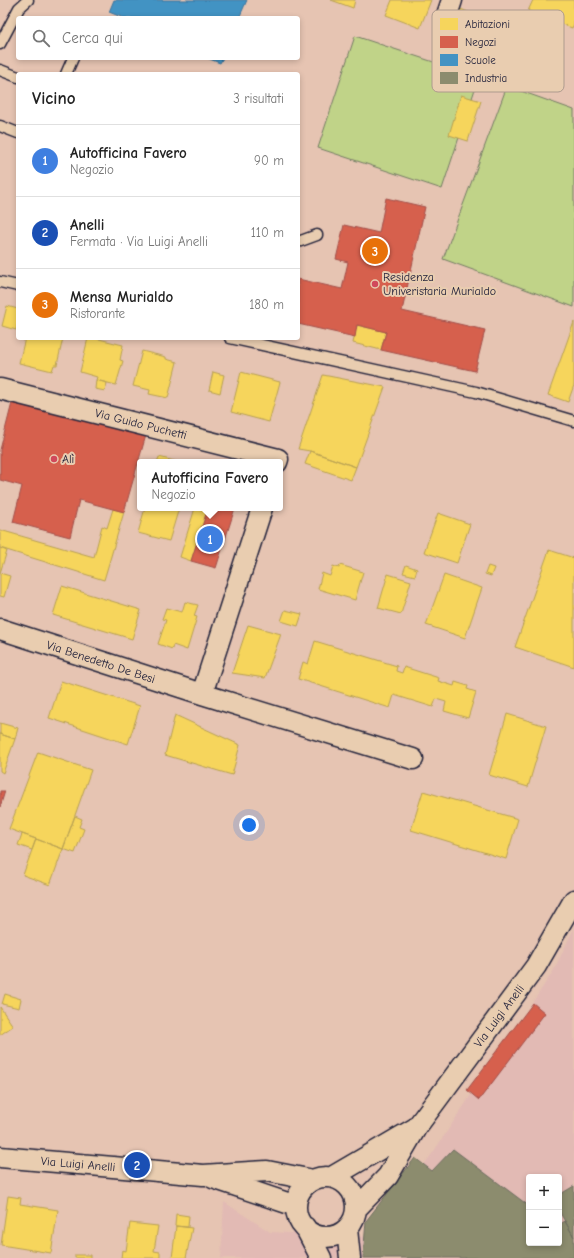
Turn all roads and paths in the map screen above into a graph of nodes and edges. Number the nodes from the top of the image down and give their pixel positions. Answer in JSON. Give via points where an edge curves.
{"nodes":[{"id":1,"x":28,"y":0,"type":"edge"},
{"id":2,"x":0,"y":43,"type":"edge"},
{"id":3,"x":72,"y":60,"type":"edge"},
{"id":4,"x":0,"y":70,"type":"edge"},
{"id":5,"x":67,"y":72,"type":"edge"},
{"id":6,"x":16,"y":76,"type":"edge"},
{"id":7,"x":0,"y":126,"type":"edge"},
{"id":8,"x":16,"y":132,"type":"edge"},
{"id":9,"x":317,"y":235,"type":"dead end"},
{"id":10,"x":300,"y":241,"type":"edge"},
{"id":11,"x":0,"y":282,"type":"edge"},
{"id":12,"x":16,"y":286,"type":"edge"},
{"id":13,"x":240,"y":340,"type":"edge"},
{"id":14,"x":1,"y":393,"type":"edge"},
{"id":15,"x":574,"y":422,"type":"edge"},
{"id":16,"x":278,"y":459,"type":"edge"},
{"id":17,"x":261,"y":511,"type":"edge"},
{"id":18,"x":0,"y":629,"type":"edge"},
{"id":19,"x":202,"y":694,"type":"junction"},
{"id":20,"x":413,"y":759,"type":"dead end"},
{"id":21,"x":574,"y":900,"type":"edge"},
{"id":22,"x":416,"y":1128,"type":"junction"},
{"id":23,"x":0,"y":1157,"type":"edge"},
{"id":24,"x":203,"y":1175,"type":"junction"},
{"id":25,"x":332,"y":1177,"type":"junction"},
{"id":26,"x":313,"y":1180,"type":"junction"},
{"id":27,"x":296,"y":1206,"type":"junction"},
{"id":28,"x":356,"y":1209,"type":"junction"},
{"id":29,"x":305,"y":1227,"type":"junction"},
{"id":30,"x":347,"y":1229,"type":"junction"},
{"id":31,"x":320,"y":1258,"type":"edge"},
{"id":32,"x":350,"y":1258,"type":"edge"}],
"edges":[{"from":1,"to":2,"type":"lane","via":[[19,8]]},
{"from":3,"to":5,"type":"lane"},
{"from":4,"to":6,"type":"lane"},
{"from":7,"to":8,"type":"lane"},
{"from":9,"to":10,"type":"lane"},
{"from":11,"to":12,"type":"lane"},
{"from":13,"to":15,"type":"lane","via":[[476,392]]},
{"from":14,"to":16,"type":"street","name":"Via Guido Puchetti"},
{"from":17,"to":19,"type":"street"},
{"from":18,"to":19,"type":"street","name":"Via Benedetto De Besi"},
{"from":19,"to":20,"type":"street","name":"Via Benedetto De Besi"},
{"from":21,"to":22,"type":"street","name":"Via Luigi Anelli","via":[[536,966]]},
{"from":22,"to":25,"type":"street","name":"Via Luigi Anelli"},
{"from":22,"to":28,"type":"street","name":"Via Luigi Anelli","via":[[388,1176]]},
{"from":23,"to":24,"type":"street","name":"Via Luigi Anelli"},
{"from":24,"to":26,"type":"street","name":"Via Luigi Anelli","via":[[267,1171]]},
{"from":24,"to":27,"type":"street","name":"Via Luigi Anelli"},
{"from":25,"to":26,"type":"street"},
{"from":25,"to":28,"type":"street","via":[[350,1188],[355,1198]]},
{"from":26,"to":27,"type":"street","via":[[304,1186]]},
{"from":27,"to":29,"type":"street","via":[[298,1218]]},
{"from":28,"to":30,"type":"street"},
{"from":29,"to":30,"type":"street","via":[[314,1234],[326,1236],[337,1235]]},
{"from":29,"to":31,"type":"street"},
{"from":30,"to":32,"type":"street"}]}
